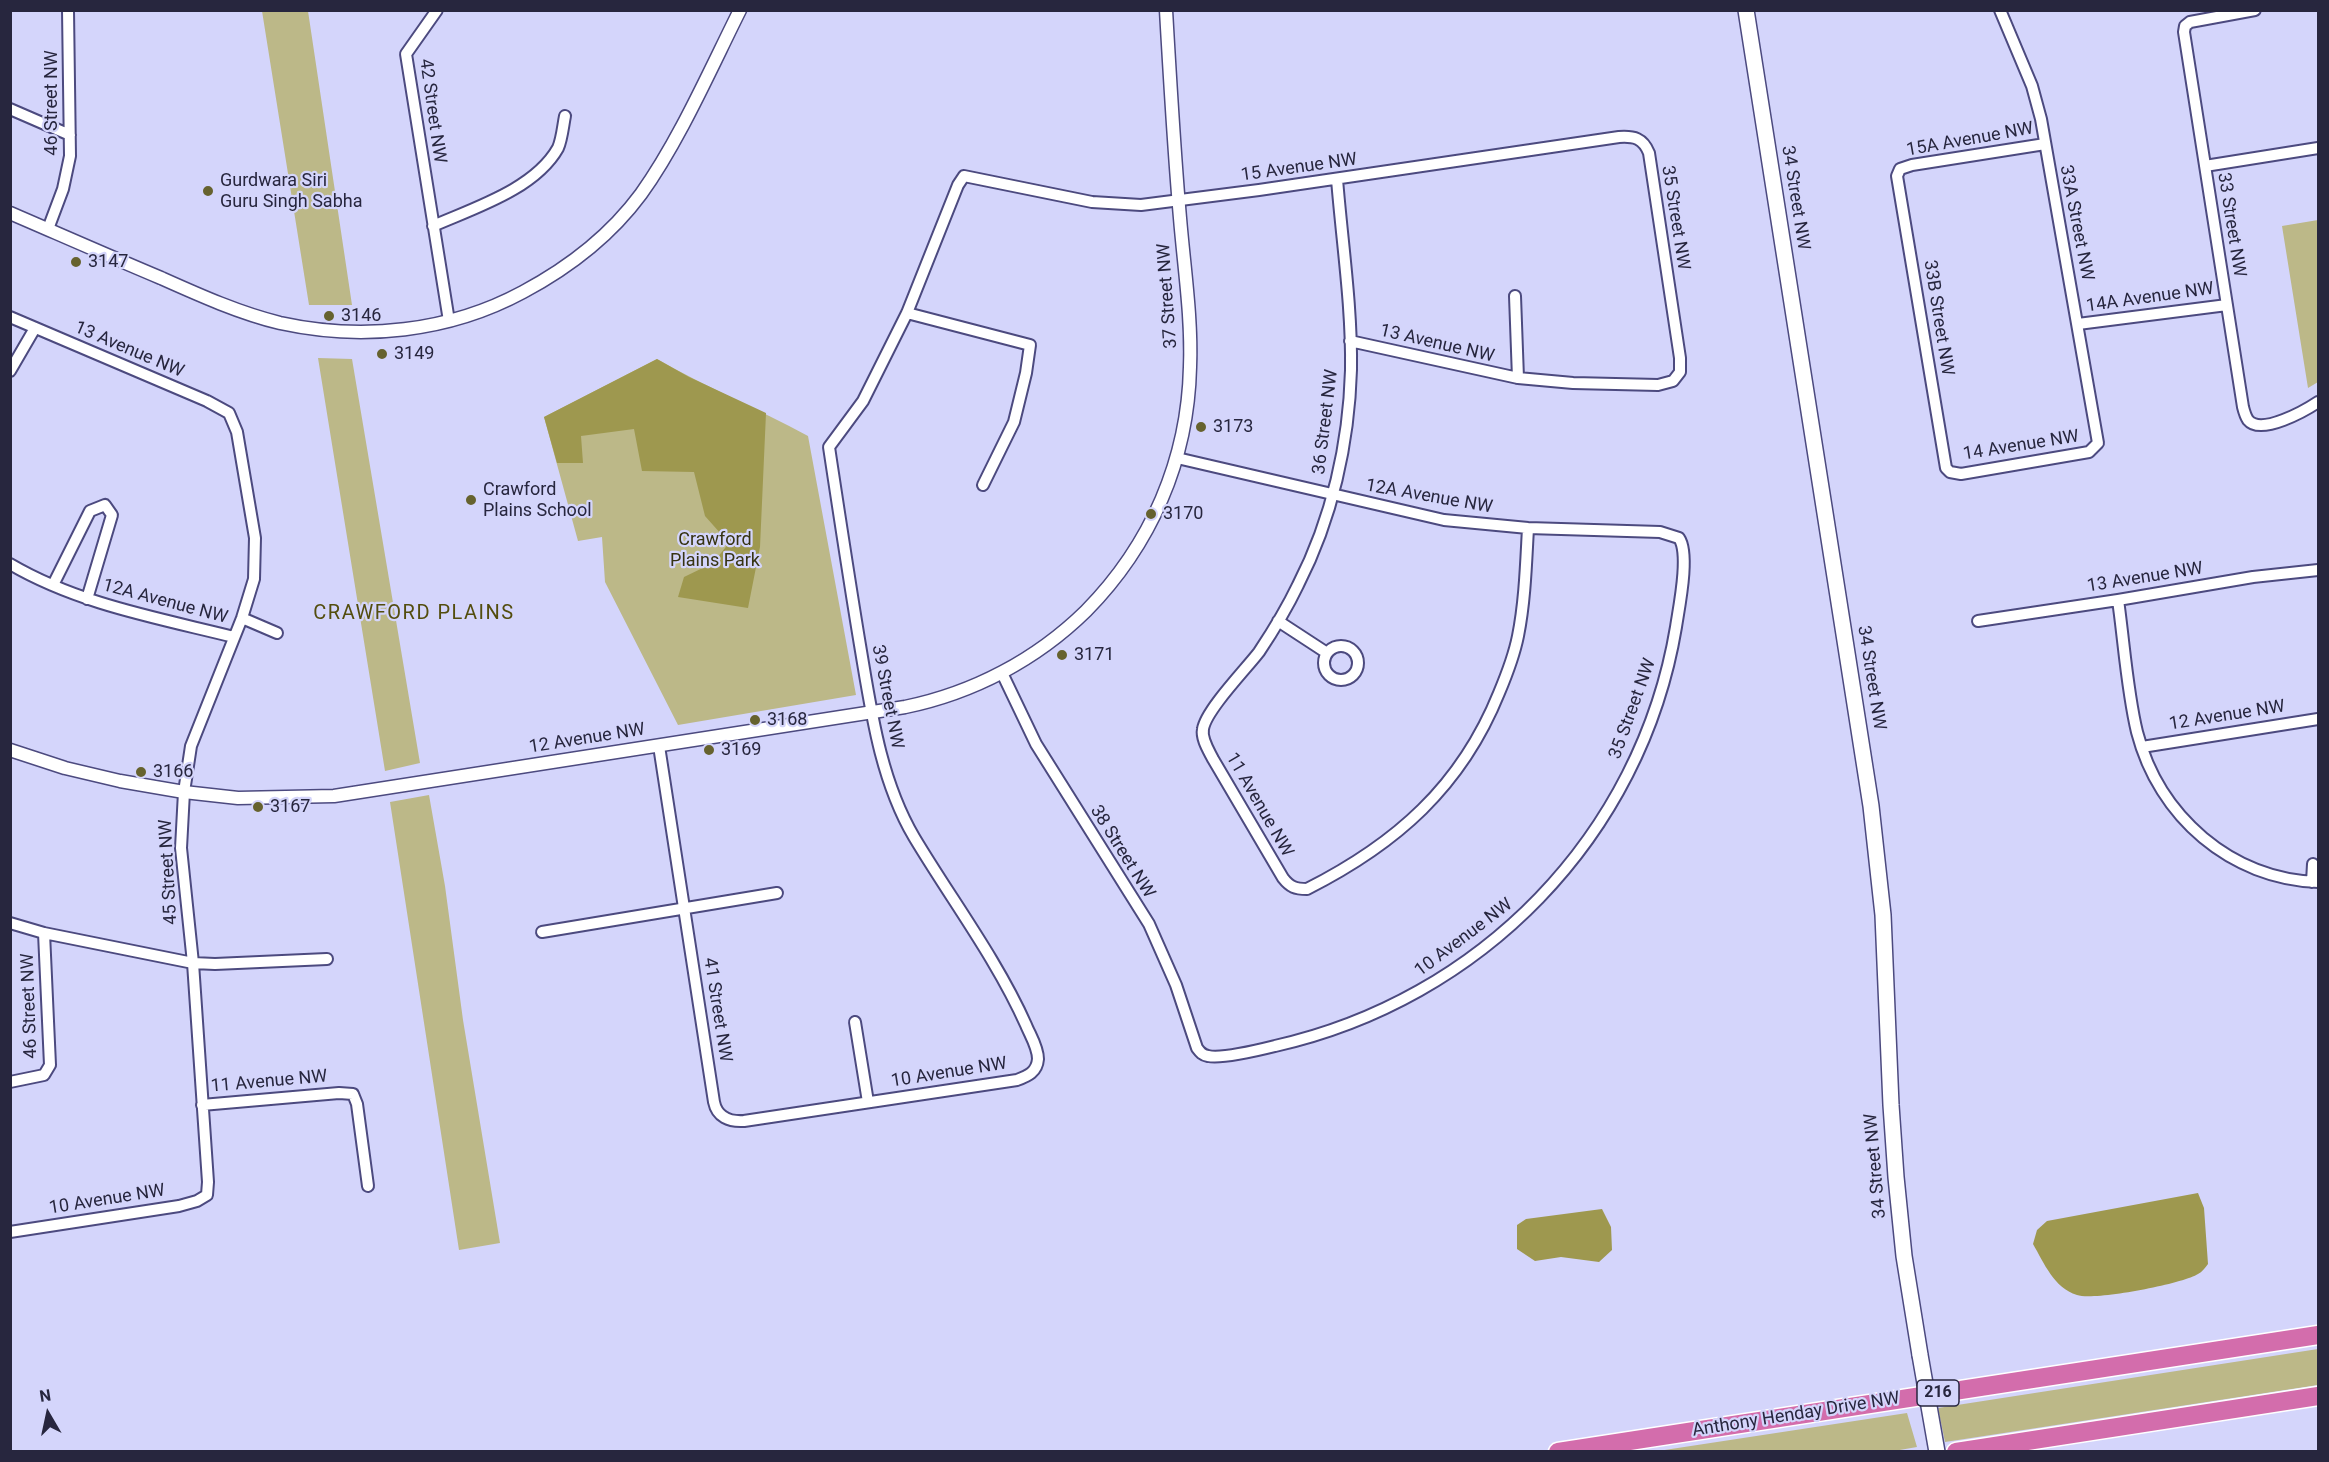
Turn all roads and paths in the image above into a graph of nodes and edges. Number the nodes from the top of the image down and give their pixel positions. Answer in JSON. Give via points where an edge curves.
{"nodes":[{"id":1,"x":68,"y":10,"type":"edge"},
{"id":2,"x":437,"y":10,"type":"edge"},
{"id":3,"x":740,"y":10,"type":"edge"},
{"id":4,"x":1166,"y":10,"type":"edge"},
{"id":5,"x":1746,"y":10,"type":"edge"},
{"id":6,"x":2000,"y":10,"type":"edge"},
{"id":7,"x":2255,"y":10,"type":"edge"},
{"id":8,"x":10,"y":109,"type":"edge"},
{"id":9,"x":565,"y":116,"type":"dead end"},
{"id":10,"x":70,"y":135,"type":"junction"},
{"id":11,"x":1639,"y":139,"type":"joint"},
{"id":12,"x":2045,"y":144,"type":"junction"},
{"id":13,"x":2319,"y":148,"type":"edge"},
{"id":14,"x":2205,"y":166,"type":"junction"},
{"id":15,"x":1900,"y":169,"type":"joint"},
{"id":16,"x":964,"y":176,"type":"joint"},
{"id":17,"x":1337,"y":179,"type":"junction"},
{"id":18,"x":1178,"y":201,"type":"junction"},
{"id":19,"x":10,"y":213,"type":"edge"},
{"id":20,"x":433,"y":226,"type":"junction"},
{"id":21,"x":48,"y":229,"type":"junction"},
{"id":22,"x":1515,"y":296,"type":"dead end"},
{"id":23,"x":2227,"y":304,"type":"junction"},
{"id":24,"x":907,"y":313,"type":"junction"},
{"id":25,"x":10,"y":317,"type":"edge"},
{"id":26,"x":449,"y":321,"type":"junction"},
{"id":27,"x":2078,"y":324,"type":"junction"},
{"id":28,"x":35,"y":328,"type":"junction"},
{"id":29,"x":1350,"y":341,"type":"junction"},
{"id":30,"x":10,"y":370,"type":"edge"},
{"id":31,"x":1678,"y":377,"type":"joint"},
{"id":32,"x":1518,"y":378,"type":"junction"},
{"id":33,"x":2319,"y":402,"type":"edge"},
{"id":34,"x":232,"y":418,"type":"joint"},
{"id":35,"x":2095,"y":448,"type":"joint"},
{"id":36,"x":1177,"y":458,"type":"junction"},
{"id":37,"x":1950,"y":472,"type":"joint"},
{"id":38,"x":983,"y":485,"type":"dead end"},
{"id":39,"x":1332,"y":495,"type":"junction"},
{"id":40,"x":1528,"y":528,"type":"junction"},
{"id":41,"x":1679,"y":538,"type":"joint"},
{"id":42,"x":10,"y":564,"type":"edge"},
{"id":43,"x":1125,"y":565,"type":"joint"},
{"id":44,"x":2319,"y":570,"type":"edge"},
{"id":45,"x":53,"y":585,"type":"junction"},
{"id":46,"x":87,"y":599,"type":"junction"},
{"id":47,"x":2118,"y":600,"type":"junction"},
{"id":48,"x":242,"y":618,"type":"junction"},
{"id":49,"x":1278,"y":621,"type":"junction"},
{"id":50,"x":1978,"y":621,"type":"dead end"},
{"id":51,"x":277,"y":633,"type":"dead end"},
{"id":52,"x":234,"y":637,"type":"junction"},
{"id":53,"x":1327,"y":653,"type":"dead end"},
{"id":54,"x":1002,"y":673,"type":"junction"},
{"id":55,"x":873,"y":712,"type":"junction"},
{"id":56,"x":2319,"y":719,"type":"edge"},
{"id":57,"x":1203,"y":729,"type":"joint"},
{"id":58,"x":659,"y":746,"type":"junction"},
{"id":59,"x":2142,"y":747,"type":"junction"},
{"id":60,"x":10,"y":750,"type":"edge"},
{"id":61,"x":184,"y":792,"type":"junction"},
{"id":62,"x":2313,"y":864,"type":"dead end"},
{"id":63,"x":1562,"y":874,"type":"joint"},
{"id":64,"x":2315,"y":882,"type":"edge"},
{"id":65,"x":777,"y":892,"type":"dead end"},
{"id":66,"x":684,"y":908,"type":"junction"},
{"id":67,"x":10,"y":923,"type":"edge"},
{"id":68,"x":542,"y":932,"type":"dead end"},
{"id":69,"x":44,"y":933,"type":"junction"},
{"id":70,"x":327,"y":959,"type":"dead end"},
{"id":71,"x":193,"y":963,"type":"junction"},
{"id":72,"x":855,"y":1022,"type":"dead end"},
{"id":73,"x":1202,"y":1054,"type":"joint"},
{"id":74,"x":1034,"y":1071,"type":"joint"},
{"id":75,"x":10,"y":1082,"type":"edge"},
{"id":76,"x":868,"y":1102,"type":"junction"},
{"id":77,"x":202,"y":1105,"type":"junction"},
{"id":78,"x":722,"y":1116,"type":"joint"},
{"id":79,"x":368,"y":1186,"type":"dead end"},
{"id":80,"x":207,"y":1195,"type":"joint"},
{"id":81,"x":10,"y":1232,"type":"edge"},
{"id":82,"x":2319,"y":1335,"type":"edge"},
{"id":83,"x":2319,"y":1396,"type":"edge"},
{"id":84,"x":1558,"y":1452,"type":"edge"},
{"id":85,"x":1937,"y":1452,"type":"edge"},
{"id":86,"x":1956,"y":1452,"type":"edge"}],
"edges":[{"from":1,"to":10,"type":"street","name":"46 Street NW"},
{"from":2,"to":20,"type":"street","name":"42 Street NW","via":[[406,54]]},
{"from":3,"to":26,"type":"street","via":[[664,158],[616,223],[575,260],[534,286],[492,307]]},
{"from":4,"to":18,"type":"street","name":"37 Street NW"},
{"from":5,"to":85,"type":"main road","name":"34 Street NW","bridge":true,"via":[[1871,806],[1883,915],[1891,1105],[1904,1256]]},
{"from":6,"to":12,"type":"street","name":"33A Street NW","via":[[2032,86]]},
{"from":7,"to":14,"type":"street","name":"33 Street NW","via":[[2185,26]]},
{"from":8,"to":10,"type":"street"},
{"from":9,"to":20,"type":"street","via":[[559,146],[519,187]]},
{"from":10,"to":21,"type":"street","name":"46 Street NW","via":[[66,178]]},
{"from":11,"to":17,"type":"street","name":"15 Avenue NW","via":[[1619,137]]},
{"from":11,"to":31,"type":"street","name":"35 Street NW","via":[[1648,153],[1680,358]]},
{"from":12,"to":15,"type":"street","name":"15A Avenue NW"},
{"from":12,"to":27,"type":"street","name":"33A Street NW"},
{"from":13,"to":14,"type":"street"},
{"from":14,"to":23,"type":"street","name":"33 Street NW"},
{"from":15,"to":37,"type":"street","name":"33B Street NW","via":[[1897,176],[1946,468]]},
{"from":16,"to":18,"type":"street","name":"15 Avenue NW","via":[[1107,204]]},
{"from":16,"to":24,"type":"street","name":"39 Street NW"},
{"from":17,"to":18,"type":"street","name":"15 Avenue NW"},
{"from":17,"to":29,"type":"street","name":"36 Street NW"},
{"from":18,"to":36,"type":"street","name":"37 Street NW","via":[[1190,366]]},
{"from":19,"to":21,"type":"street"},
{"from":20,"to":26,"type":"street","name":"42 Street NW"},
{"from":21,"to":26,"type":"street","via":[[209,300],[279,322],[320,330],[366,332]]},
{"from":22,"to":32,"type":"street","name":"13 Avenue NW"},
{"from":23,"to":27,"type":"street","name":"14A Avenue NW"},
{"from":23,"to":33,"type":"street","name":"33 Street NW","via":[[2248,420],[2255,425],[2281,421]]},
{"from":24,"to":38,"type":"street","via":[[1030,345],[1014,422]]},
{"from":24,"to":55,"type":"street","name":"39 Street NW","via":[[863,401],[829,447]]},
{"from":25,"to":28,"type":"street","name":"13 Avenue NW"},
{"from":27,"to":35,"type":"street","name":"33A Street NW","via":[[2098,443]]},
{"from":28,"to":30,"type":"street"},
{"from":28,"to":34,"type":"street","name":"13 Avenue NW","via":[[207,401]]},
{"from":29,"to":32,"type":"street","name":"13 Avenue NW"},
{"from":29,"to":39,"type":"street","name":"36 Street NW","via":[[1348,410]]},
{"from":31,"to":32,"type":"street","name":"13 Avenue NW","via":[[1664,385]]},
{"from":34,"to":48,"type":"street","name":"45 Street NW","via":[[256,556],[254,579]]},
{"from":35,"to":37,"type":"street","name":"14 Avenue NW","via":[[2011,467]]},
{"from":36,"to":39,"type":"street","name":"12A Avenue NW"},
{"from":36,"to":43,"type":"street","name":"37 Street NW","via":[[1150,525]]},
{"from":39,"to":40,"type":"street","name":"12A Avenue NW","via":[[1444,520]]},
{"from":39,"to":49,"type":"street","name":"36 Street NW","via":[[1308,566]]},
{"from":40,"to":41,"type":"street","name":"12A Avenue NW","via":[[1660,532]]},
{"from":40,"to":57,"type":"street","name":"11 Avenue NW","via":[[1524,596],[1514,653],[1470,750],[1440,792],[1415,818],[1391,839],[1327,879],[1307,889],[1289,886],[1283,879],[1213,759]]},
{"from":41,"to":63,"type":"street","name":"35 Street NW","via":[[1684,548],[1678,611],[1656,707],[1613,801]]},
{"from":42,"to":45,"type":"street","name":"12A Avenue NW"},
{"from":43,"to":54,"type":"street","name":"12 Avenue NW","via":[[1064,631]]},
{"from":44,"to":47,"type":"street","name":"13 Avenue NW"},
{"from":45,"to":46,"type":"street","name":"12A Avenue NW"},
{"from":45,"to":46,"type":"street","name":"12A Avenue NW","via":[[90,511],[105,505],[112,515]]},
{"from":46,"to":52,"type":"street","name":"12A Avenue NW"},
{"from":47,"to":50,"type":"street","name":"13 Avenue NW"},
{"from":47,"to":59,"type":"street"},
{"from":48,"to":51,"type":"street","name":"12A Avenue NW"},
{"from":48,"to":52,"type":"street","name":"45 Street NW"},
{"from":49,"to":53,"type":"street"},
{"from":49,"to":57,"type":"street","name":"36 Street NW","via":[[1259,652],[1211,712]]},
{"from":52,"to":61,"type":"street","name":"45 Street NW","via":[[191,746]]},
{"from":54,"to":55,"type":"street","name":"12 Avenue NW","via":[[928,702]]},
{"from":54,"to":73,"type":"street","name":"38 Street NW","via":[[1036,744],[1149,924]]},
{"from":55,"to":58,"type":"street","name":"12 Avenue NW"},
{"from":55,"to":74,"type":"street","name":"39 Street NW","via":[[883,761],[898,804],[1017,1006],[1037,1053]]},
{"from":56,"to":59,"type":"street","name":"12 Avenue NW"},
{"from":58,"to":61,"type":"street","name":"12 Avenue NW","via":[[334,796],[238,798]]},
{"from":58,"to":66,"type":"street","name":"41 Street NW"},
{"from":59,"to":64,"type":"street","via":[[2157,782],[2196,833],[2255,871]]},
{"from":60,"to":61,"type":"street","name":"12 Avenue NW","via":[[120,781]]},
{"from":61,"to":71,"type":"street","name":"45 Street NW","via":[[181,848]]},
{"from":62,"to":64,"type":"street"},
{"from":63,"to":73,"type":"street","name":"10 Avenue NW","via":[[1495,940],[1444,976],[1392,1005],[1284,1044],[1215,1056]]},
{"from":65,"to":66,"type":"street"},
{"from":66,"to":68,"type":"street"},
{"from":66,"to":78,"type":"street","name":"41 Street NW","via":[[715,1107]]},
{"from":67,"to":69,"type":"street"},
{"from":69,"to":71,"type":"street"},
{"from":69,"to":75,"type":"street","name":"46 Street NW","via":[[50,1065],[44,1075]]},
{"from":70,"to":71,"type":"street"},
{"from":71,"to":77,"type":"street","name":"45 Street NW"},
{"from":72,"to":76,"type":"street","name":"10 Avenue NW"},
{"from":74,"to":76,"type":"street","name":"10 Avenue NW","via":[[1017,1080]]},
{"from":76,"to":78,"type":"street","name":"10 Avenue NW","via":[[744,1121]]},
{"from":77,"to":79,"type":"street","name":"11 Avenue NW","via":[[352,1094],[357,1104]]},
{"from":77,"to":80,"type":"street","name":"45 Street NW"},
{"from":80,"to":81,"type":"street","name":"10 Avenue NW","via":[[179,1206]]},
{"from":82,"to":84,"type":"highway","name":"Anthony Henday Drive NW","number":"216"},
{"from":83,"to":86,"type":"highway"}]}
